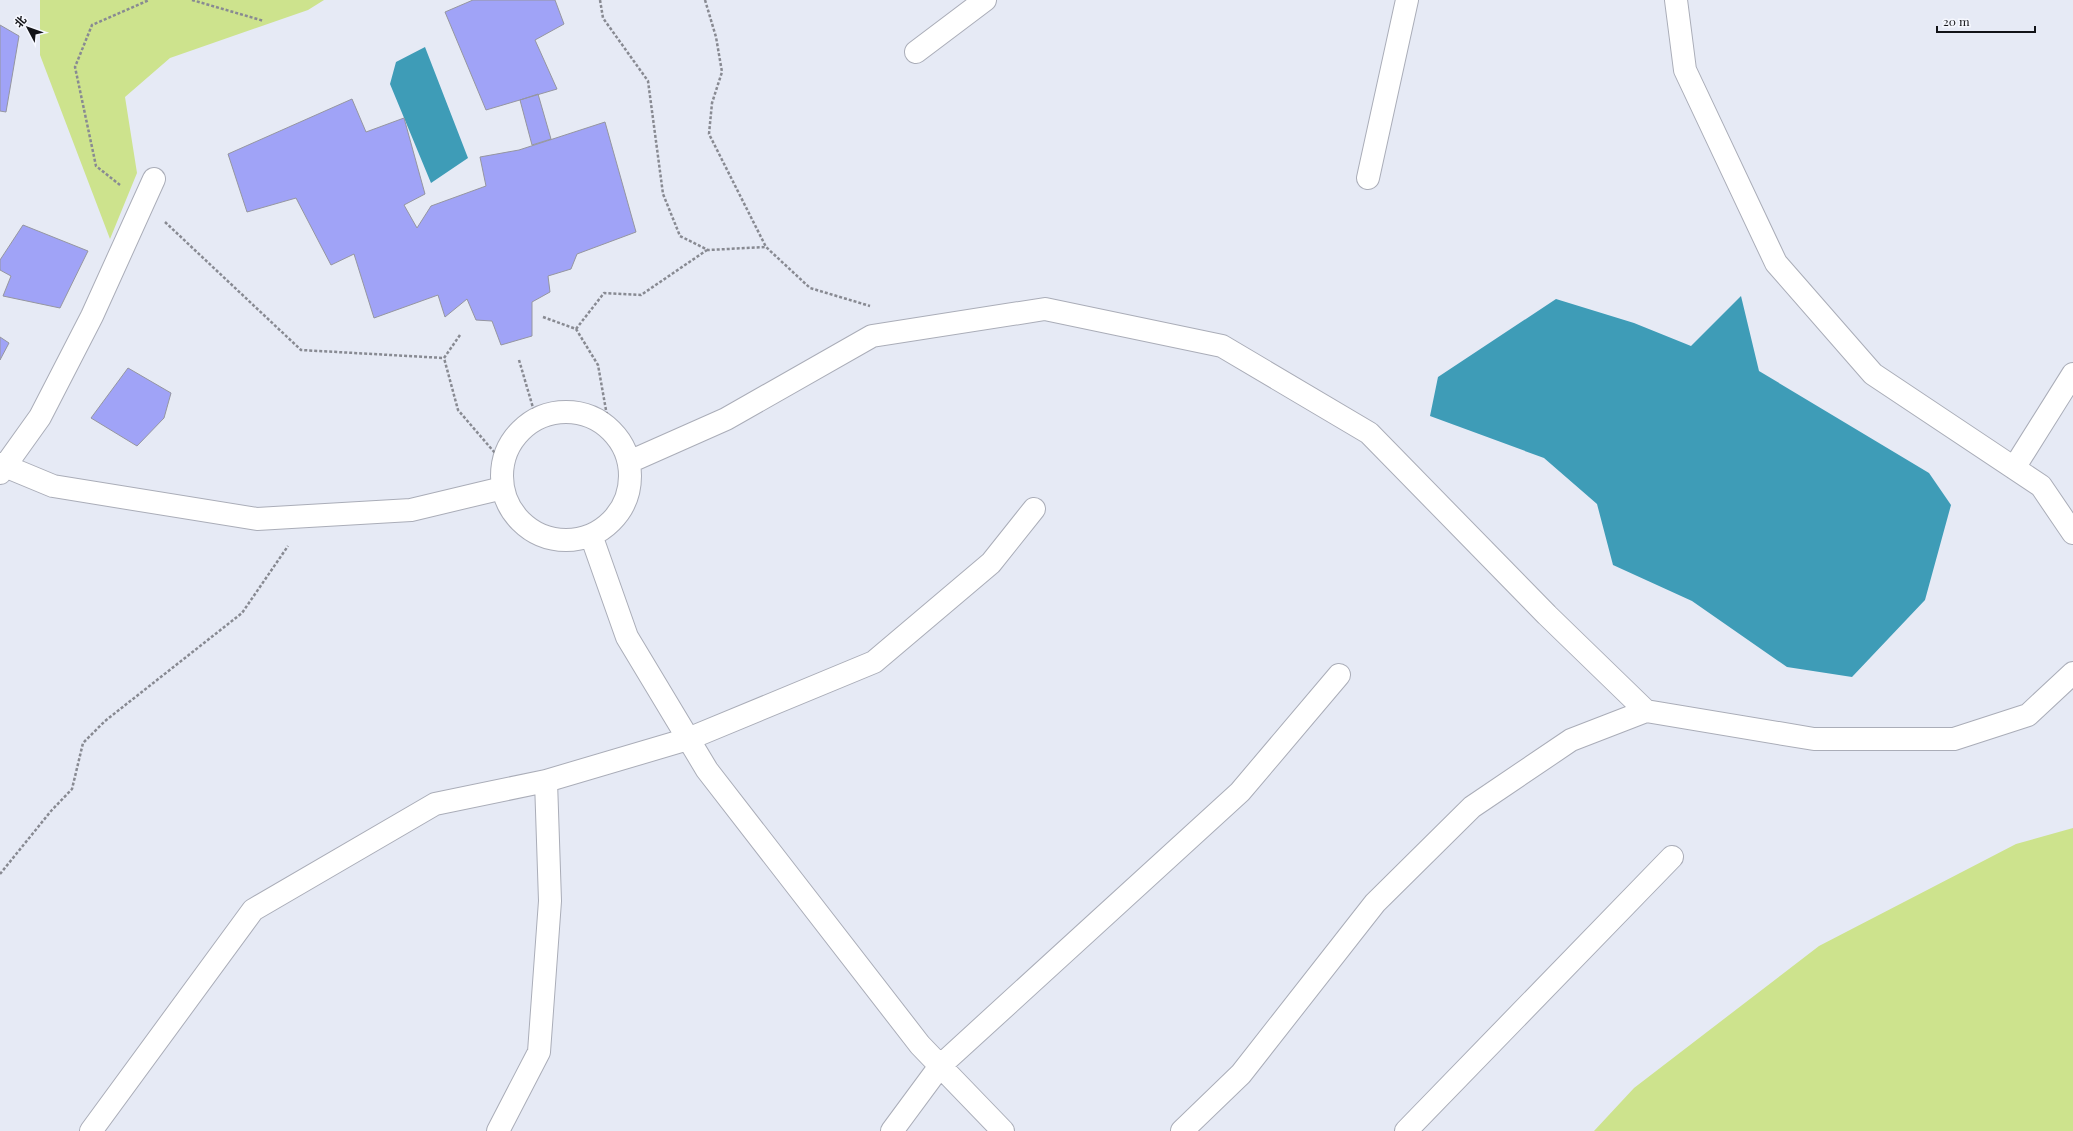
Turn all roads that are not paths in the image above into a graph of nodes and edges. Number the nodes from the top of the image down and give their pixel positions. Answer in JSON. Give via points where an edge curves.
{"nodes":[{"id":1,"x":985,"y":0,"type":"edge"},
{"id":2,"x":1406,"y":0,"type":"edge"},
{"id":3,"x":1676,"y":0,"type":"edge"},
{"id":4,"x":916,"y":52,"type":"dead end"},
{"id":5,"x":1368,"y":178,"type":"dead end"},
{"id":6,"x":154,"y":179,"type":"dead end"},
{"id":7,"x":2073,"y":374,"type":"edge"},
{"id":8,"x":629,"y":462,"type":"junction"},
{"id":9,"x":2,"y":468,"type":"edge"},
{"id":10,"x":2014,"y":468,"type":"junction"},
{"id":11,"x":503,"y":488,"type":"junction"},
{"id":12,"x":1034,"y":509,"type":"dead end"},
{"id":13,"x":2073,"y":533,"type":"edge"},
{"id":14,"x":591,"y":535,"type":"junction"},
{"id":15,"x":2073,"y":673,"type":"edge"},
{"id":16,"x":1339,"y":675,"type":"dead end"},
{"id":17,"x":1646,"y":711,"type":"junction"},
{"id":18,"x":688,"y":739,"type":"junction"},
{"id":19,"x":546,"y":781,"type":"junction"},
{"id":20,"x":1672,"y":857,"type":"dead end"},
{"id":21,"x":940,"y":1066,"type":"junction"},
{"id":22,"x":91,"y":1131,"type":"edge"},
{"id":23,"x":498,"y":1131,"type":"edge"},
{"id":24,"x":892,"y":1131,"type":"edge"},
{"id":25,"x":1003,"y":1131,"type":"edge"},
{"id":26,"x":1182,"y":1131,"type":"edge"},
{"id":27,"x":1406,"y":1131,"type":"edge"}],
"edges":[{"from":1,"to":4,"type":"street"},
{"from":2,"to":5,"type":"street"},
{"from":3,"to":10,"type":"street","via":[[1685,70],[1776,263],[1873,374]]},
{"from":6,"to":9,"type":"street","via":[[92,316],[40,417]]},
{"from":7,"to":10,"type":"street"},
{"from":8,"to":11,"type":"street","via":[[621,441],[608,427],[589,415],[558,411],[536,418],[511,442],[503,462]]},
{"from":8,"to":14,"type":"street","via":[[630,484],[624,505],[610,523]]},
{"from":8,"to":17,"type":"street","via":[[726,419],[872,336],[1045,309],[1222,346],[1369,433],[1541,609]]},
{"from":9,"to":11,"type":"street","via":[[53,486],[257,519],[411,510]]},
{"from":10,"to":13,"type":"street","via":[[2041,486]]},
{"from":11,"to":14,"type":"street","via":[[511,509],[520,521],[538,534],[560,540]]},
{"from":12,"to":18,"type":"street","via":[[991,562],[874,662]]},
{"from":14,"to":18,"type":"street","via":[[627,637]]},
{"from":15,"to":17,"type":"street","via":[[2028,715],[1954,739],[1814,739]]},
{"from":16,"to":21,"type":"street","via":[[1240,792]]},
{"from":17,"to":26,"type":"street","via":[[1571,740],[1472,807],[1375,904],[1241,1074]]},
{"from":18,"to":19,"type":"street"},
{"from":18,"to":21,"type":"street","via":[[707,770],[920,1045]]},
{"from":19,"to":22,"type":"street","via":[[435,804],[253,910]]},
{"from":19,"to":23,"type":"street","via":[[550,901],[539,1052]]},
{"from":20,"to":27,"type":"street"},
{"from":21,"to":24,"type":"street"},
{"from":21,"to":25,"type":"street"}]}
